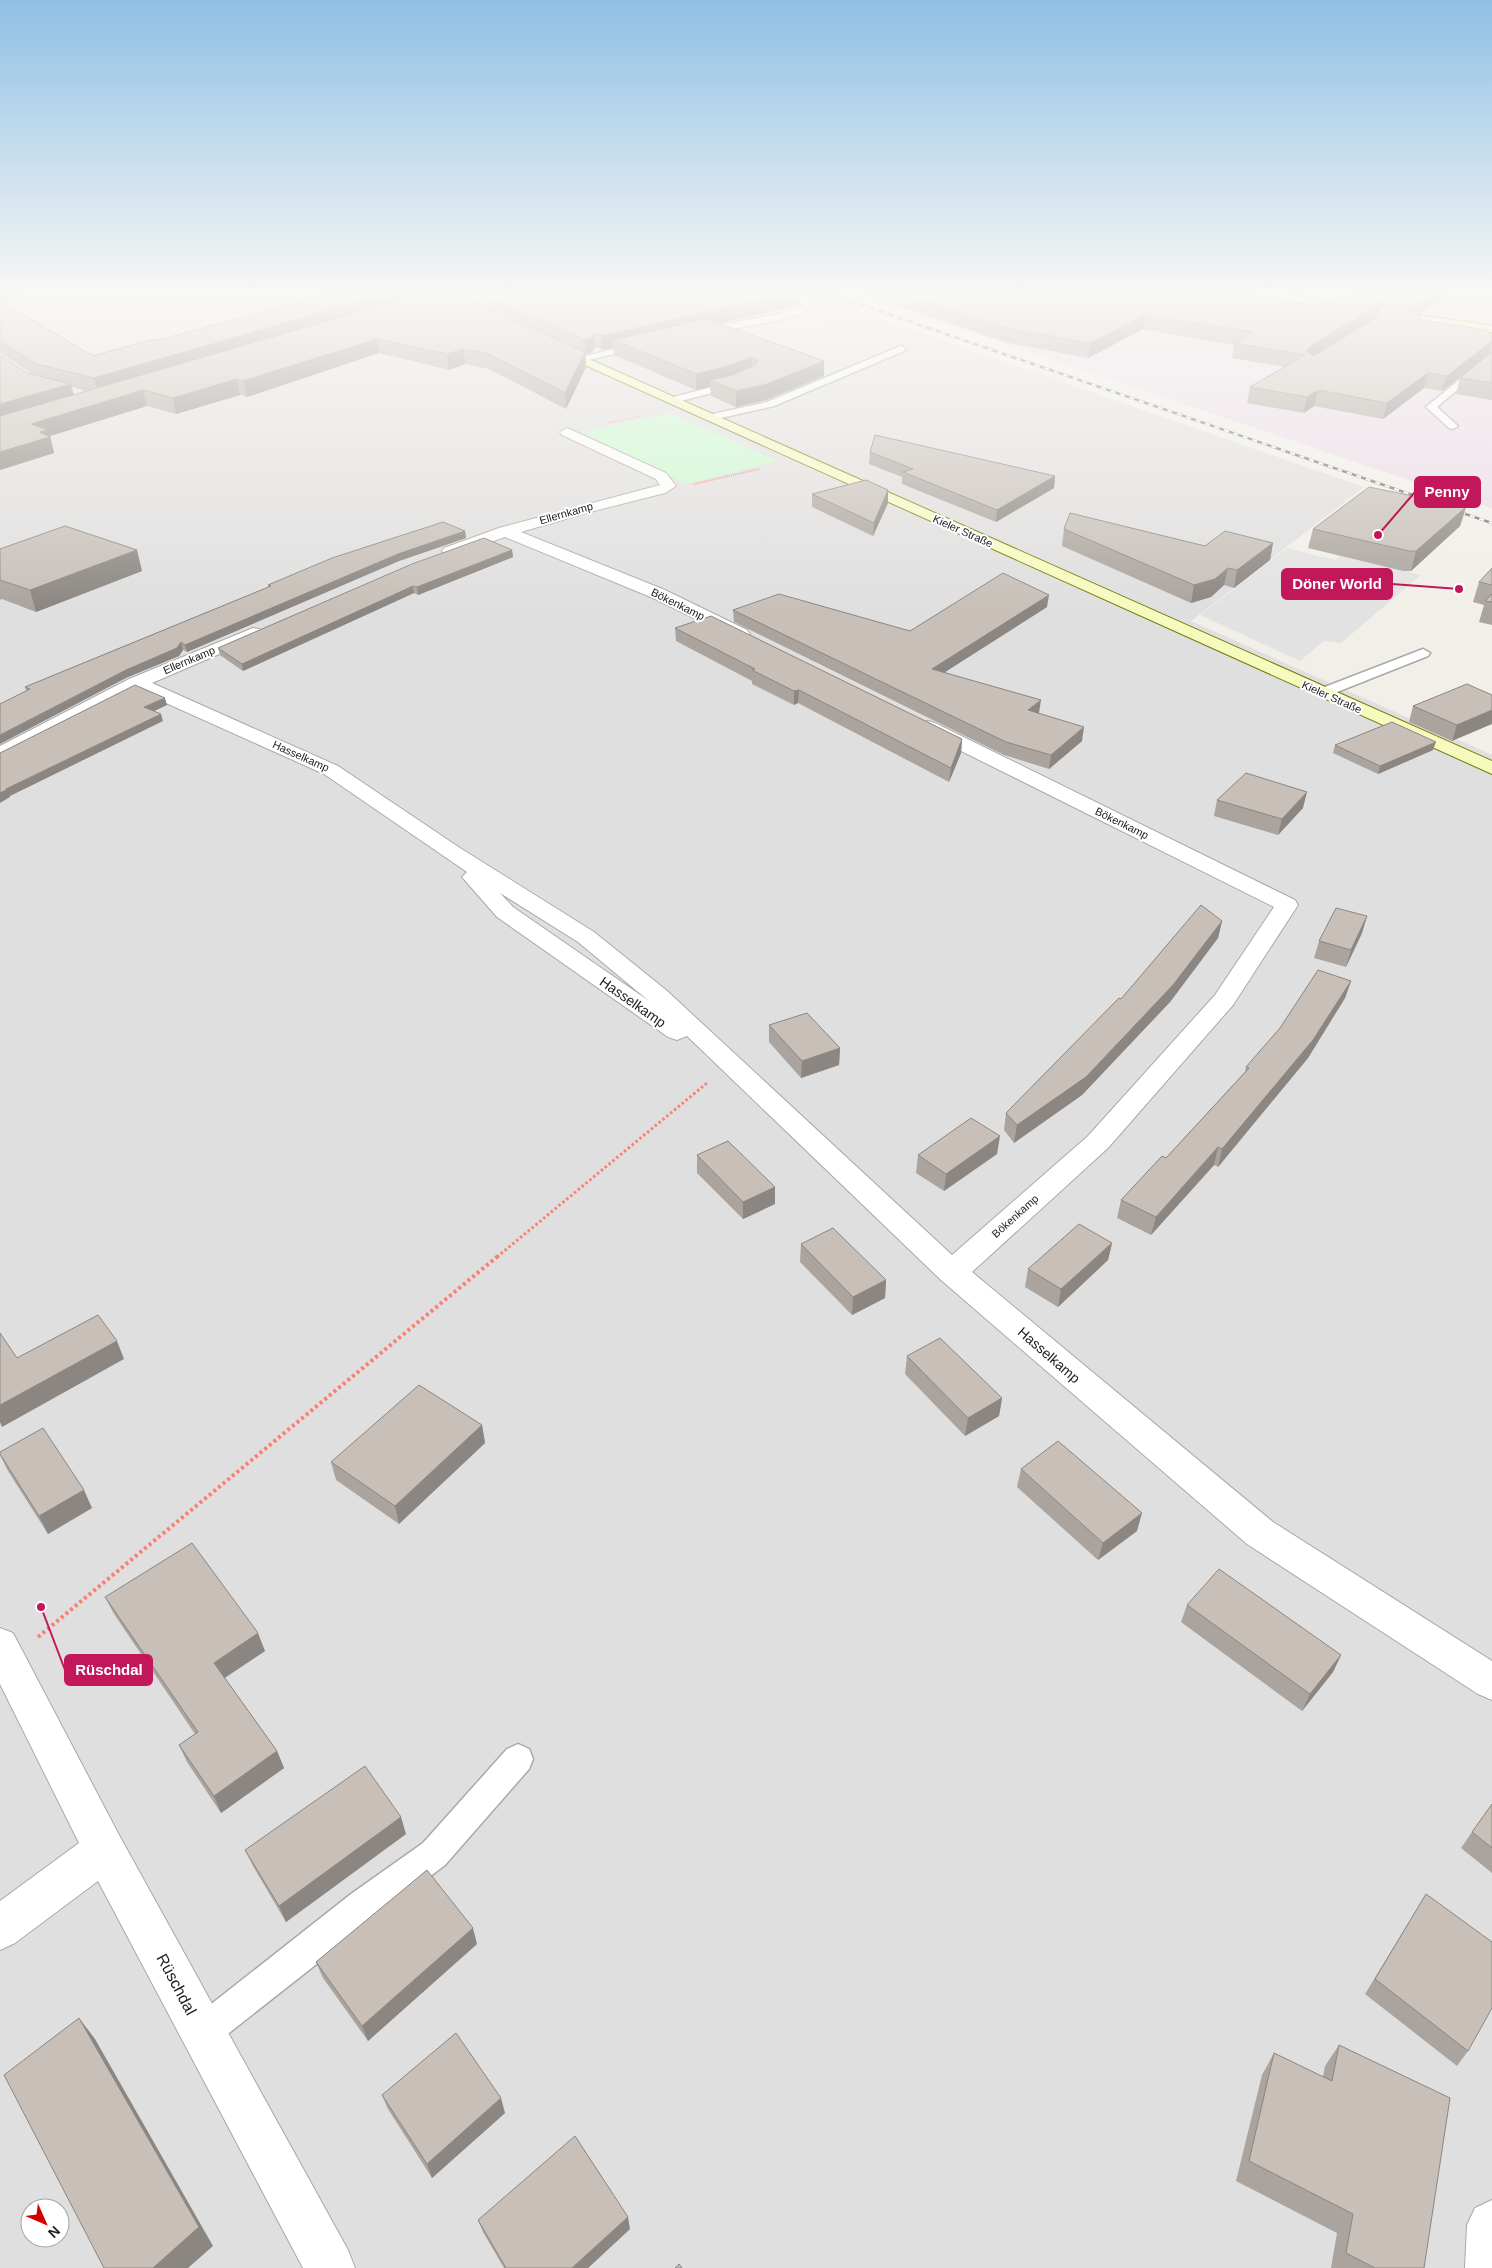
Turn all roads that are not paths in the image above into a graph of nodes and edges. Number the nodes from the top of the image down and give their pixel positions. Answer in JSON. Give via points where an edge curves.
{"nodes":[{"id":1,"x":679,"y":399,"type":"edge"},
{"id":2,"x":784,"y":399,"type":"edge"},
{"id":3,"x":1441,"y":399,"type":"edge"},
{"id":4,"x":674,"y":400,"type":"joint"},
{"id":5,"x":712,"y":418,"type":"junction"},
{"id":6,"x":1453,"y":426,"type":"dead end"},
{"id":7,"x":567,"y":432,"type":"road end"},
{"id":8,"x":504,"y":531,"type":"junction"},
{"id":9,"x":433,"y":557,"type":"edge"},
{"id":10,"x":271,"y":625,"type":"edge"},
{"id":11,"x":756,"y":642,"type":"edge"},
{"id":12,"x":1423,"y":653,"type":"dead end"},
{"id":13,"x":136,"y":683,"type":"junction"},
{"id":14,"x":1322,"y":693,"type":"junction"},
{"id":15,"x":907,"y":716,"type":"edge"},
{"id":16,"x":0,"y":754,"type":"edge"},
{"id":17,"x":1492,"y":768,"type":"edge"},
{"id":18,"x":952,"y":1272,"type":"junction"},
{"id":19,"x":4,"y":1653,"type":"edge"},
{"id":20,"x":1492,"y":1682,"type":"edge"},
{"id":21,"x":518,"y":1759,"type":"dead end"},
{"id":22,"x":104,"y":1850,"type":"junction"},
{"id":23,"x":0,"y":1928,"type":"edge"},
{"id":24,"x":203,"y":2032,"type":"junction"},
{"id":25,"x":1492,"y":2225,"type":"edge"},
{"id":26,"x":330,"y":2268,"type":"edge"},
{"id":27,"x":1490,"y":2268,"type":"edge"}],
"edges":[{"from":1,"to":4,"type":"lane"},
{"from":2,"to":5,"type":"lane"},
{"from":3,"to":6,"type":"lane","via":[[1431,407]]},
{"from":4,"to":5,"type":"main road","name":"Kieler Straße"},
{"from":5,"to":14,"type":"main road","name":"Kieler Straße"},
{"from":7,"to":8,"type":"street","name":"Ellernkamp","via":[[661,476],[669,486]]},
{"from":8,"to":9,"type":"street","name":"Ellernkamp"},
{"from":8,"to":11,"type":"street","name":"Bökenkamp","via":[[659,594]]},
{"from":10,"to":13,"type":"street","name":"Ellernkamp"},
{"from":12,"to":14,"type":"lane"},
{"from":13,"to":16,"type":"street","name":"Ellernkamp"},
{"from":13,"to":18,"type":"street","name":"Hasselkamp","via":[[332,770],[452,853],[586,937],[657,995]]},
{"from":14,"to":17,"type":"main road","name":"Kieler Straße"},
{"from":15,"to":18,"type":"street","name":"Bökenkamp","via":[[1287,905],[1224,1000],[1098,1142]]},
{"from":18,"to":20,"type":"street","name":"Hasselkamp","via":[[1260,1533]]},
{"from":19,"to":22,"type":"street","name":"Rüschdal"},
{"from":21,"to":24,"type":"lane","via":[[434,1854]]},
{"from":22,"to":23,"type":"street"},
{"from":22,"to":24,"type":"street","name":"Rüschdal"},
{"from":24,"to":26,"type":"street","name":"Rüschdal"},
{"from":25,"to":27,"type":"street"}]}
